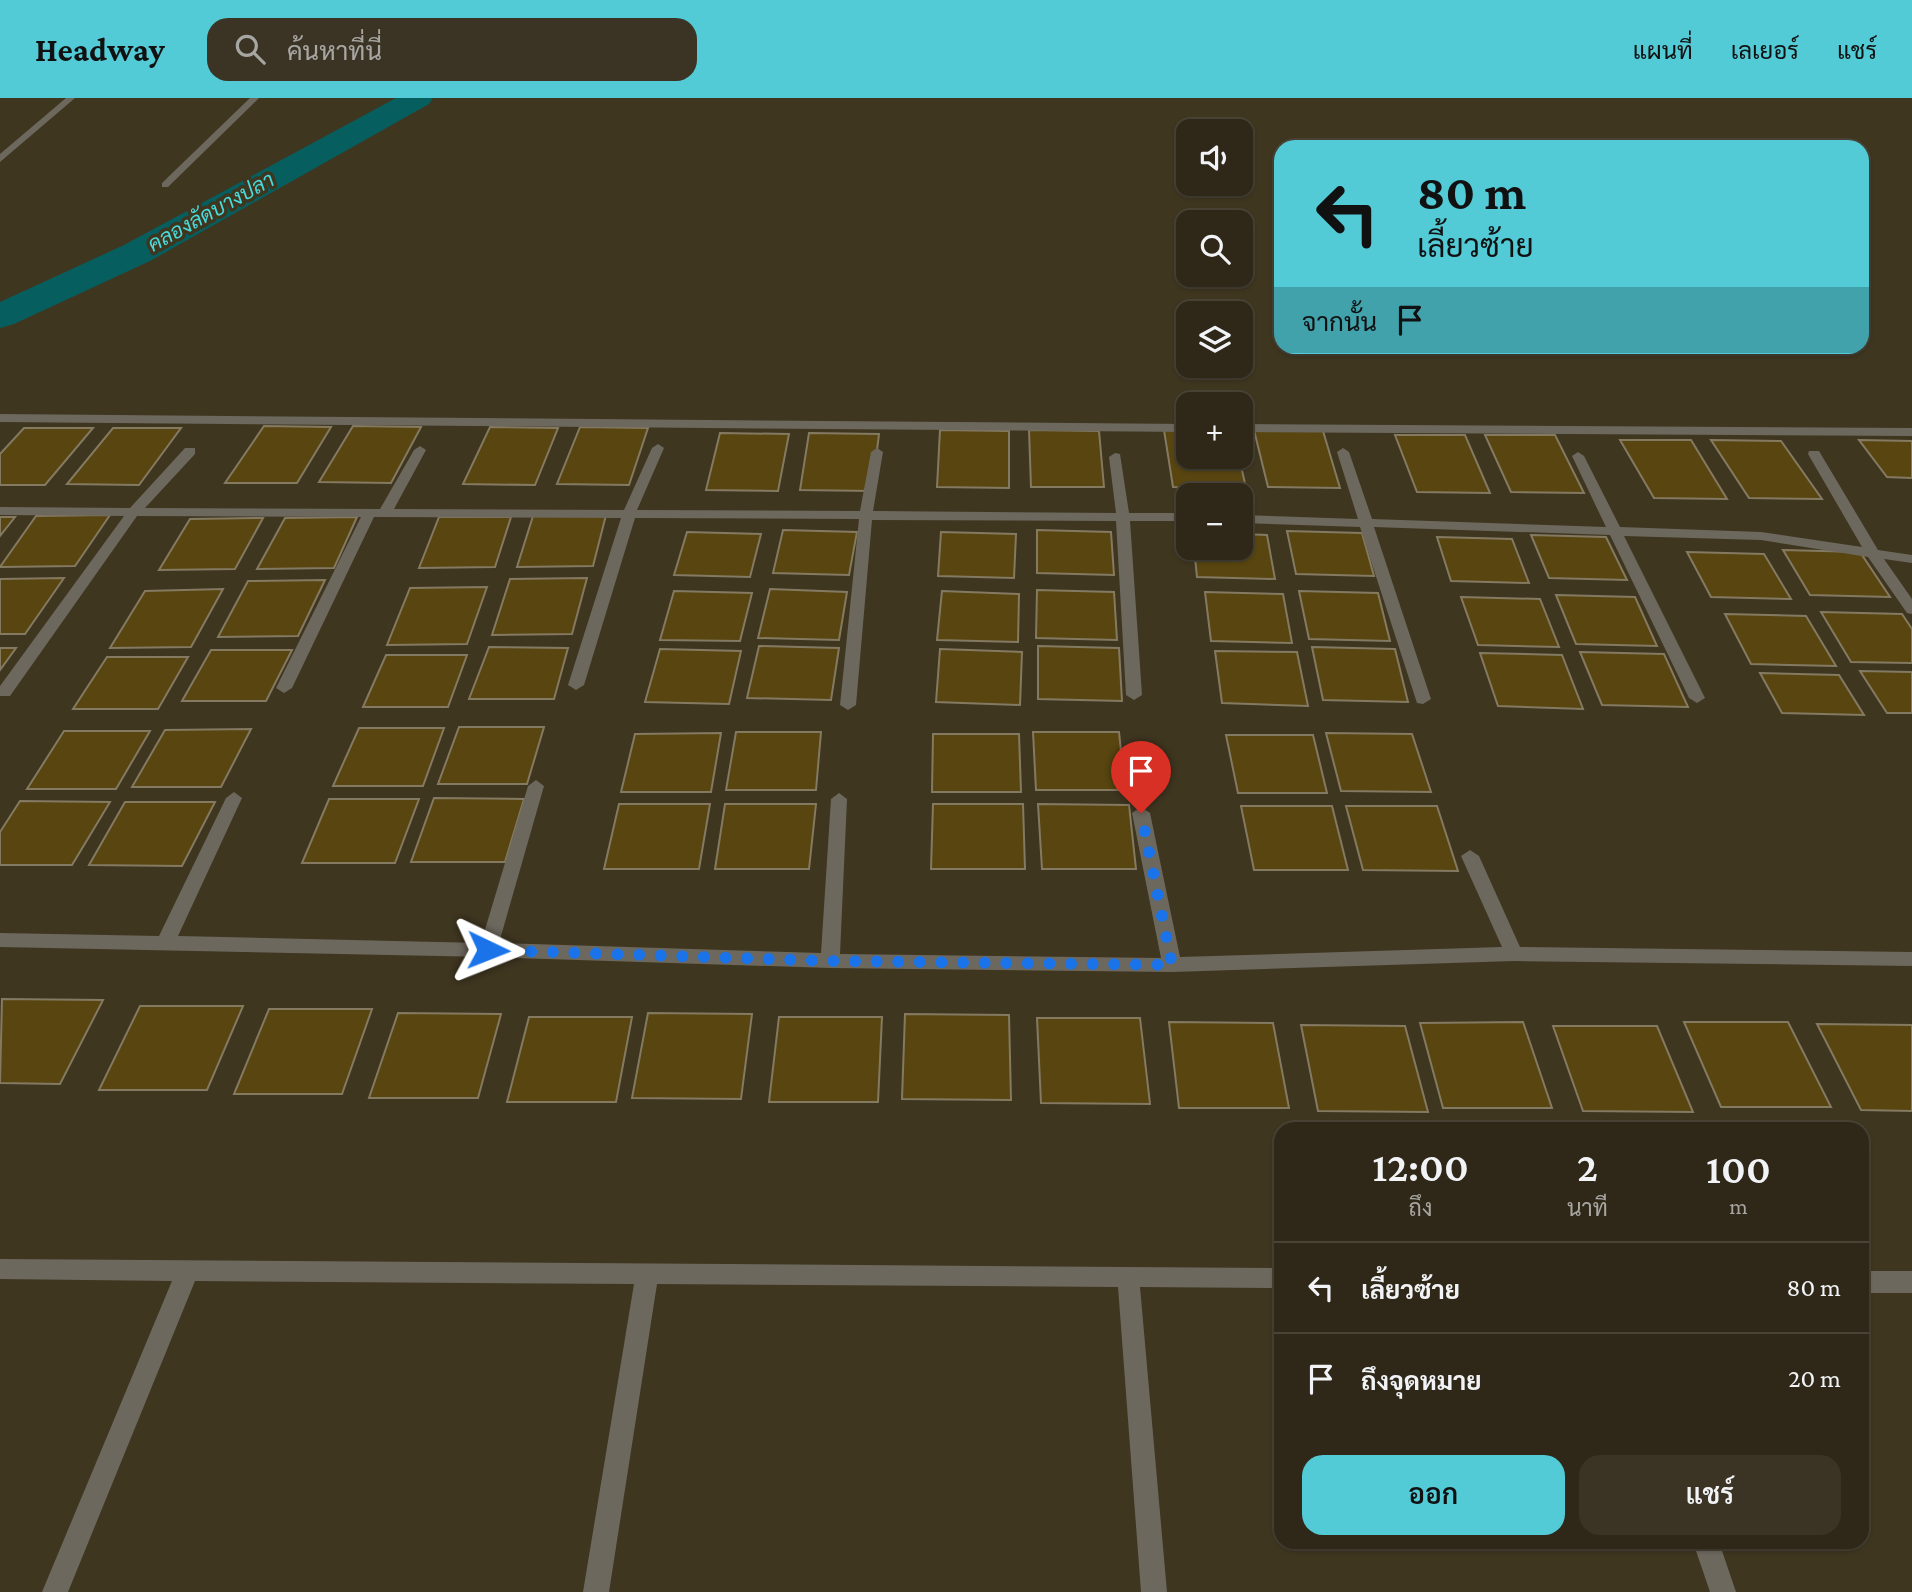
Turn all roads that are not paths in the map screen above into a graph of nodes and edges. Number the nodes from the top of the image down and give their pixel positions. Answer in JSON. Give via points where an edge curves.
{"nodes":[{"id":1,"x":71,"y":98,"type":"edge"},
{"id":2,"x":255,"y":98,"type":"edge"},
{"id":3,"x":0,"y":159,"type":"edge"},
{"id":4,"x":165,"y":186,"type":"dead end"},
{"id":5,"x":0,"y":418,"type":"edge"},
{"id":6,"x":1176,"y":428,"type":"edge"},
{"id":7,"x":1253,"y":428,"type":"edge"},
{"id":8,"x":1912,"y":432,"type":"edge"},
{"id":9,"x":658,"y":448,"type":"dead end"},
{"id":10,"x":420,"y":450,"type":"dead end"},
{"id":11,"x":190,"y":451,"type":"dead end"},
{"id":12,"x":877,"y":452,"type":"dead end"},
{"id":13,"x":1343,"y":452,"type":"dead end"},
{"id":14,"x":1814,"y":454,"type":"dead end"},
{"id":15,"x":1578,"y":456,"type":"dead end"},
{"id":16,"x":1115,"y":457,"type":"dead end"},
{"id":17,"x":0,"y":511,"type":"edge"},
{"id":18,"x":134,"y":511,"type":"junction"},
{"id":19,"x":376,"y":514,"type":"junction"},
{"id":20,"x":629,"y":514,"type":"junction"},
{"id":21,"x":866,"y":514,"type":"junction"},
{"id":22,"x":1123,"y":515,"type":"junction"},
{"id":23,"x":1176,"y":517,"type":"edge"},
{"id":24,"x":1253,"y":519,"type":"edge"},
{"id":25,"x":1368,"y":522,"type":"junction"},
{"id":26,"x":1617,"y":530,"type":"junction"},
{"id":27,"x":1872,"y":552,"type":"junction"},
{"id":28,"x":1912,"y":559,"type":"edge"},
{"id":29,"x":1912,"y":610,"type":"edge"},
{"id":30,"x":576,"y":685,"type":"dead end"},
{"id":31,"x":284,"y":688,"type":"dead end"},
{"id":32,"x":4,"y":692,"type":"dead end"},
{"id":33,"x":1134,"y":695,"type":"dead end"},
{"id":34,"x":1697,"y":698,"type":"dead end"},
{"id":35,"x":1423,"y":699,"type":"dead end"},
{"id":36,"x":848,"y":705,"type":"dead end"},
{"id":37,"x":536,"y":786,"type":"dead end"},
{"id":38,"x":234,"y":798,"type":"dead end"},
{"id":39,"x":839,"y":799,"type":"dead end"},
{"id":40,"x":1141,"y":813,"type":"dead end"},
{"id":41,"x":1470,"y":856,"type":"dead end"},
{"id":42,"x":0,"y":940,"type":"edge"},
{"id":43,"x":165,"y":944,"type":"junction"},
{"id":44,"x":488,"y":950,"type":"junction"},
{"id":45,"x":1514,"y":954,"type":"junction"},
{"id":46,"x":1912,"y":959,"type":"edge"},
{"id":47,"x":830,"y":961,"type":"junction"},
{"id":48,"x":1172,"y":965,"type":"junction"},
{"id":49,"x":0,"y":1269,"type":"edge"},
{"id":50,"x":188,"y":1270,"type":"junction"},
{"id":51,"x":647,"y":1273,"type":"junction"},
{"id":52,"x":1128,"y":1277,"type":"junction"},
{"id":53,"x":1274,"y":1278,"type":"edge"},
{"id":54,"x":1869,"y":1282,"type":"edge"},
{"id":55,"x":1912,"y":1282,"type":"edge"},
{"id":56,"x":1708,"y":1549,"type":"edge"},
{"id":57,"x":55,"y":1592,"type":"edge"},
{"id":58,"x":596,"y":1592,"type":"edge"},
{"id":59,"x":1154,"y":1592,"type":"edge"},
{"id":60,"x":1723,"y":1592,"type":"edge"}],
"edges":[{"from":1,"to":3,"type":"street"},
{"from":2,"to":4,"type":"street"},
{"from":5,"to":6,"type":"street"},
{"from":7,"to":8,"type":"street"},
{"from":9,"to":20,"type":"street"},
{"from":10,"to":19,"type":"street"},
{"from":11,"to":18,"type":"street"},
{"from":12,"to":21,"type":"street"},
{"from":13,"to":25,"type":"street"},
{"from":14,"to":27,"type":"street"},
{"from":15,"to":26,"type":"street"},
{"from":16,"to":22,"type":"street"},
{"from":17,"to":18,"type":"street"},
{"from":18,"to":19,"type":"street"},
{"from":18,"to":32,"type":"street"},
{"from":19,"to":20,"type":"street"},
{"from":19,"to":31,"type":"street"},
{"from":20,"to":21,"type":"street"},
{"from":20,"to":30,"type":"street"},
{"from":21,"to":22,"type":"street"},
{"from":21,"to":36,"type":"street"},
{"from":22,"to":23,"type":"street"},
{"from":22,"to":33,"type":"street"},
{"from":24,"to":25,"type":"street"},
{"from":25,"to":26,"type":"street"},
{"from":25,"to":35,"type":"street"},
{"from":26,"to":27,"type":"street","via":[[1761,536]]},
{"from":26,"to":34,"type":"street"},
{"from":27,"to":28,"type":"street"},
{"from":27,"to":29,"type":"street"},
{"from":37,"to":44,"type":"street"},
{"from":38,"to":43,"type":"street"},
{"from":39,"to":47,"type":"street"},
{"from":40,"to":48,"type":"street"},
{"from":41,"to":45,"type":"street"},
{"from":42,"to":43,"type":"street"},
{"from":43,"to":44,"type":"street"},
{"from":44,"to":47,"type":"street"},
{"from":45,"to":46,"type":"street"},
{"from":45,"to":48,"type":"street"},
{"from":47,"to":48,"type":"street"},
{"from":49,"to":50,"type":"street"},
{"from":50,"to":51,"type":"street"},
{"from":50,"to":57,"type":"street"},
{"from":51,"to":52,"type":"street"},
{"from":51,"to":58,"type":"street"},
{"from":52,"to":53,"type":"street"},
{"from":52,"to":59,"type":"street"},
{"from":54,"to":55,"type":"street"},
{"from":56,"to":60,"type":"street"}]}
